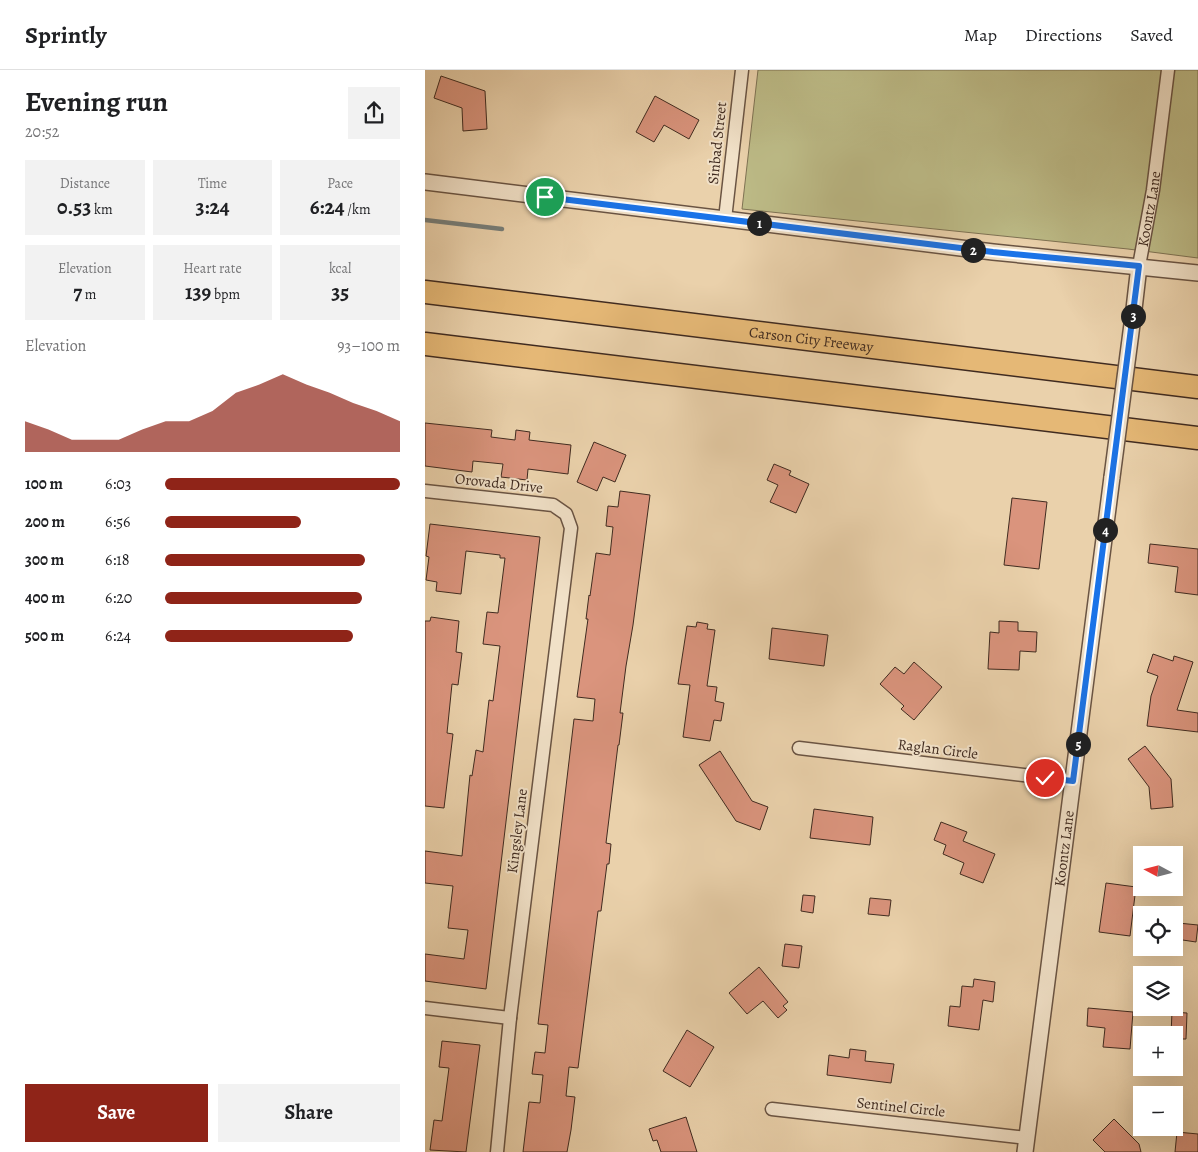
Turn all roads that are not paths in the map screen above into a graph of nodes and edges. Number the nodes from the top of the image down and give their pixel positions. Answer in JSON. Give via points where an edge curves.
{"nodes":[{"id":1,"x":742,"y":70,"type":"edge"},
{"id":2,"x":1168,"y":70,"type":"edge"},
{"id":3,"x":425,"y":182,"type":"edge"},
{"id":4,"x":725,"y":219,"type":"junction"},
{"id":5,"x":1139,"y":266,"type":"junction"},
{"id":6,"x":1198,"y":274,"type":"edge"},
{"id":7,"x":425,"y":292,"type":"edge"},
{"id":8,"x":425,"y":344,"type":"edge"},
{"id":9,"x":1198,"y":387,"type":"edge"},
{"id":10,"x":1198,"y":438,"type":"edge"},
{"id":11,"x":425,"y":491,"type":"edge"},
{"id":12,"x":566,"y":514,"type":"joint"},
{"id":13,"x":799,"y":748,"type":"dead end"},
{"id":14,"x":1073,"y":781,"type":"junction"},
{"id":15,"x":425,"y":1008,"type":"edge"},
{"id":16,"x":510,"y":1018,"type":"junction"},
{"id":17,"x":772,"y":1109,"type":"dead end"},
{"id":18,"x":1026,"y":1145,"type":"edge"},
{"id":19,"x":497,"y":1152,"type":"edge"}],
"edges":[{"from":1,"to":4,"type":"street","name":"Sinbad Street"},
{"from":2,"to":5,"type":"street","name":"Koontz Lane","via":[[1153,190]]},
{"from":3,"to":4,"type":"street"},
{"from":4,"to":5,"type":"street","via":[[993,252]]},
{"from":5,"to":6,"type":"street"},
{"from":5,"to":14,"type":"street","name":"Koontz Lane","bridge":true},
{"from":7,"to":9,"type":"highway","name":"Carson City Freeway"},
{"from":8,"to":10,"type":"highway"},
{"from":11,"to":12,"type":"street","name":"Orovada Drive","via":[[553,505]]},
{"from":12,"to":16,"type":"street","name":"Kingsley Lane","via":[[571,528]]},
{"from":13,"to":14,"type":"street","name":"Raglan Circle"},
{"from":14,"to":18,"type":"street","name":"Koontz Lane"},
{"from":15,"to":16,"type":"street"},
{"from":16,"to":19,"type":"street","name":"Kingsley Lane"},
{"from":17,"to":18,"type":"street","name":"Sentinel Circle"}]}
